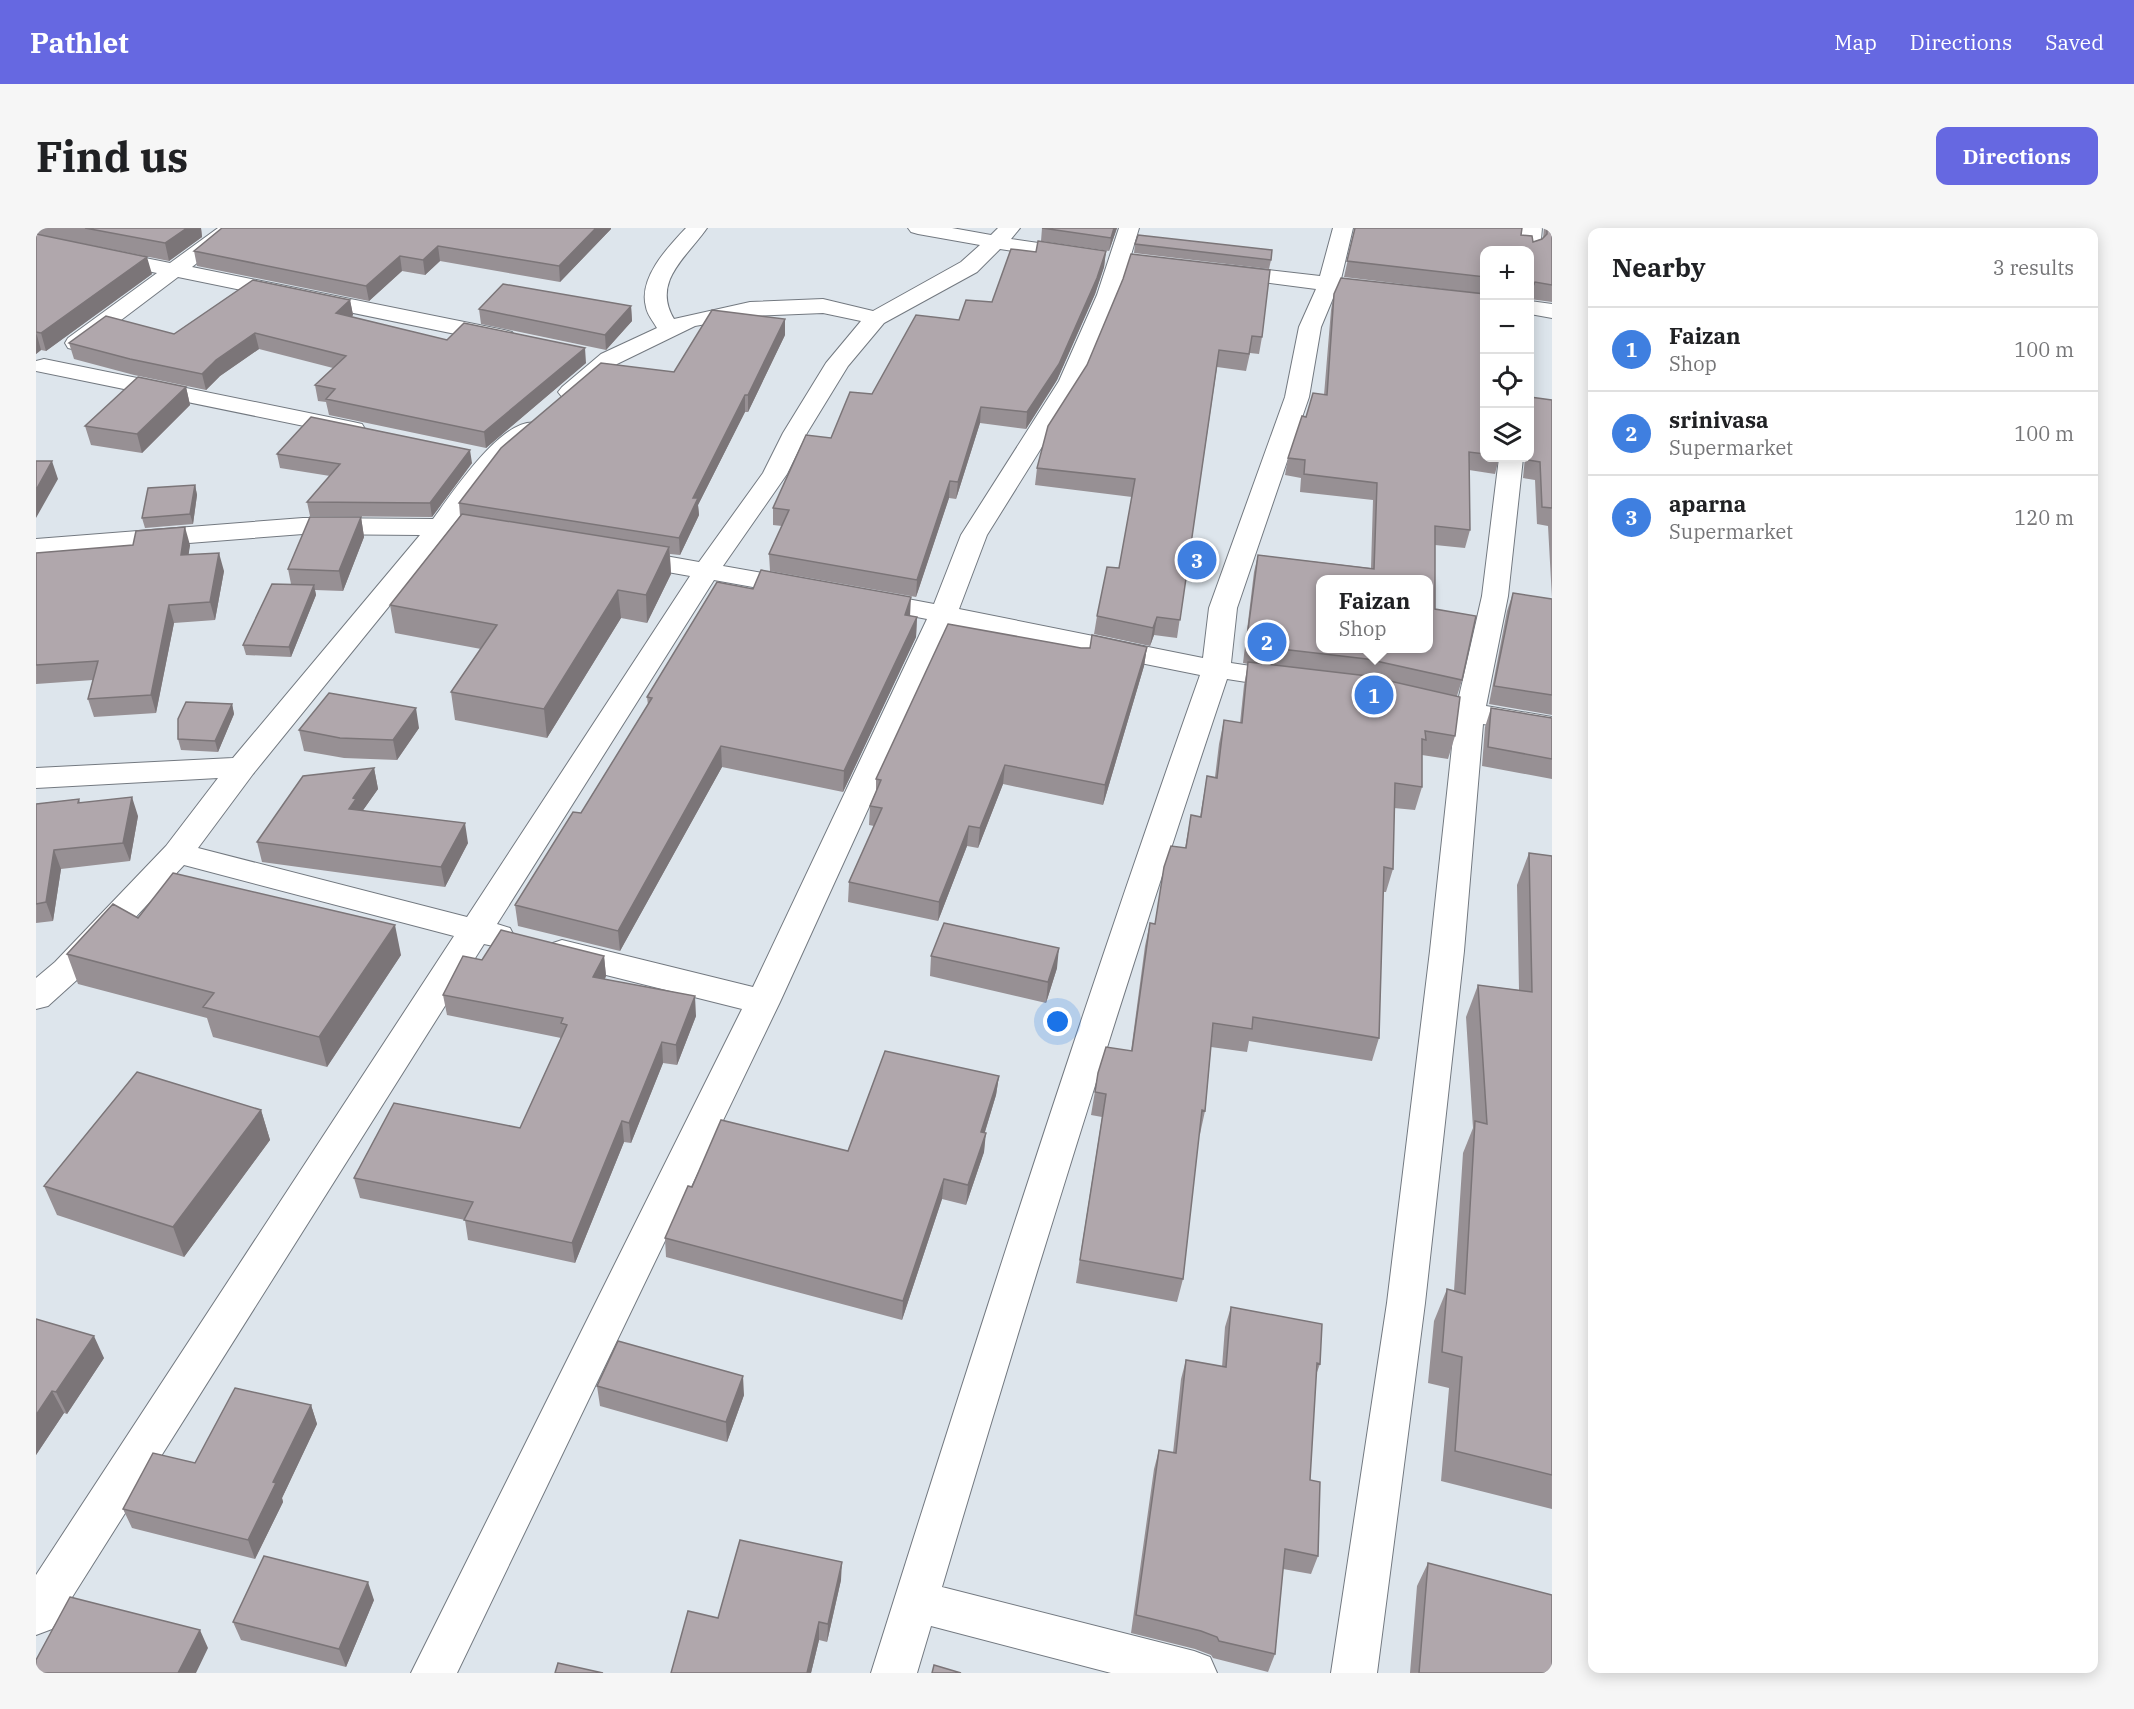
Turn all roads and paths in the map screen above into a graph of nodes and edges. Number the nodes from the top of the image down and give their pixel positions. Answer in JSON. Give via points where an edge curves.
{"nodes":[{"id":1,"x":231,"y":228,"type":"edge"},
{"id":2,"x":697,"y":228,"type":"edge"},
{"id":3,"x":918,"y":228,"type":"edge"},
{"id":4,"x":1129,"y":228,"type":"edge"},
{"id":5,"x":1343,"y":228,"type":"edge"},
{"id":6,"x":1532,"y":228,"type":"edge"},
{"id":7,"x":1003,"y":235,"type":"edge"},
{"id":8,"x":36,"y":242,"type":"edge"},
{"id":9,"x":1530,"y":246,"type":"edge"},
{"id":10,"x":1130,"y":260,"type":"junction"},
{"id":11,"x":1200,"y":268,"type":"edge"},
{"id":12,"x":176,"y":270,"type":"junction"},
{"id":13,"x":1329,"y":283,"type":"junction"},
{"id":14,"x":1373,"y":289,"type":"edge"},
{"id":15,"x":1534,"y":309,"type":"edge"},
{"id":16,"x":1552,"y":311,"type":"edge"},
{"id":17,"x":876,"y":318,"type":"junction"},
{"id":18,"x":670,"y":330,"type":"junction"},
{"id":19,"x":527,"y":342,"type":"edge"},
{"id":20,"x":40,"y":370,"type":"edge"},
{"id":21,"x":378,"y":434,"type":"edge"},
{"id":22,"x":1511,"y":462,"type":"edge"},
{"id":23,"x":440,"y":528,"type":"junction"},
{"id":24,"x":521,"y":541,"type":"edge"},
{"id":25,"x":36,"y":547,"type":"edge"},
{"id":26,"x":602,"y":554,"type":"edge"},
{"id":27,"x":707,"y":570,"type":"junction"},
{"id":28,"x":944,"y":613,"type":"junction"},
{"id":29,"x":1216,"y":671,"type":"junction"},
{"id":30,"x":1317,"y":683,"type":"edge"},
{"id":31,"x":1383,"y":693,"type":"edge"},
{"id":32,"x":1470,"y":714,"type":"junction"},
{"id":33,"x":1552,"y":726,"type":"edge"},
{"id":34,"x":242,"y":767,"type":"junction"},
{"id":35,"x":36,"y":778,"type":"edge"},
{"id":36,"x":177,"y":853,"type":"junction"},
{"id":37,"x":477,"y":930,"type":"junction"},
{"id":38,"x":36,"y":997,"type":"edge"},
{"id":39,"x":763,"y":1002,"type":"junction"},
{"id":40,"x":916,"y":1601,"type":"junction"},
{"id":41,"x":36,"y":1614,"type":"edge"},
{"id":42,"x":434,"y":1673,"type":"edge"},
{"id":43,"x":894,"y":1673,"type":"edge"},
{"id":44,"x":1194,"y":1673,"type":"edge"},
{"id":45,"x":1354,"y":1673,"type":"edge"}],
"edges":[{"from":1,"to":12,"type":"street"},
{"from":2,"to":18,"type":"street","via":[[677,249],[658,283],[656,306]]},
{"from":3,"to":7,"type":"street"},
{"from":4,"to":10,"type":"street"},
{"from":5,"to":13,"type":"street"},
{"from":6,"to":9,"type":"street"},
{"from":7,"to":10,"type":"street","via":[[1056,253]]},
{"from":7,"to":17,"type":"street","via":[[969,267]]},
{"from":8,"to":12,"type":"street"},
{"from":10,"to":28,"type":"street","via":[[1108,295],[1071,381],[974,535]]},
{"from":11,"to":13,"type":"street"},
{"from":12,"to":19,"type":"street"},
{"from":12,"to":20,"type":"street"},
{"from":13,"to":14,"type":"street"},
{"from":13,"to":29,"type":"street","via":[[1310,327],[1297,397],[1223,608]]},
{"from":15,"to":16,"type":"street"},
{"from":17,"to":18,"type":"street","via":[[823,306],[750,309],[689,321]]},
{"from":17,"to":27,"type":"street","via":[[838,363],[774,474]]},
{"from":18,"to":23,"type":"street","via":[[597,356],[550,408],[481,456]]},
{"from":20,"to":21,"type":"street"},
{"from":22,"to":32,"type":"street","via":[[1495,596]]},
{"from":23,"to":24,"type":"street"},
{"from":23,"to":25,"type":"street","via":[[303,526]]},
{"from":23,"to":34,"type":"street"},
{"from":26,"to":27,"type":"street"},
{"from":27,"to":28,"type":"street"},
{"from":27,"to":37,"type":"street"},
{"from":28,"to":29,"type":"street"},
{"from":28,"to":39,"type":"street"},
{"from":29,"to":30,"type":"street"},
{"from":29,"to":40,"type":"street","via":[[1000,1326]]},
{"from":31,"to":32,"type":"street"},
{"from":32,"to":33,"type":"street"},
{"from":32,"to":45,"type":"street","via":[[1406,1303]]},
{"from":34,"to":35,"type":"street"},
{"from":34,"to":36,"type":"street"},
{"from":36,"to":37,"type":"street"},
{"from":36,"to":38,"type":"street","via":[[68,970]]},
{"from":37,"to":39,"type":"street"},
{"from":37,"to":41,"type":"street"},
{"from":39,"to":42,"type":"street"},
{"from":40,"to":43,"type":"street"},
{"from":40,"to":44,"type":"street"}]}
